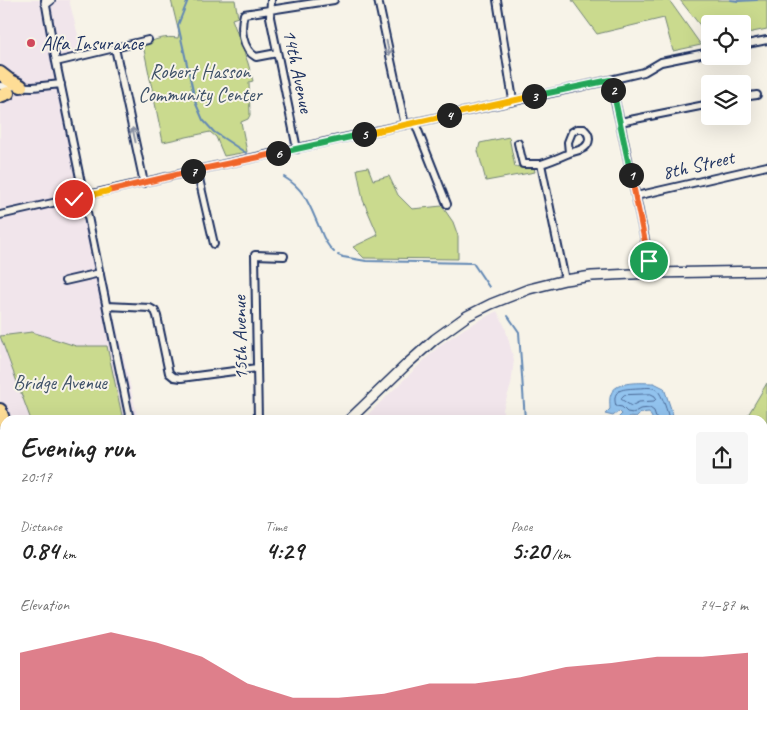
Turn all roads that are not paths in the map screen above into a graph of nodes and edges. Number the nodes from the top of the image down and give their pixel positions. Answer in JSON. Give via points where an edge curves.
{"nodes":[{"id":1,"x":271,"y":0,"type":"edge"},
{"id":2,"x":329,"y":0,"type":"edge"},
{"id":3,"x":378,"y":0,"type":"edge"},
{"id":4,"x":497,"y":0,"type":"edge"},
{"id":5,"x":47,"y":1,"type":"edge"},
{"id":6,"x":270,"y":9,"type":"junction"},
{"id":7,"x":148,"y":40,"type":"dead end"},
{"id":8,"x":767,"y":40,"type":"edge"},
{"id":9,"x":751,"y":43,"type":"edge"},
{"id":10,"x":115,"y":48,"type":"junction"},
{"id":11,"x":277,"y":53,"type":"junction"},
{"id":12,"x":701,"y":54,"type":"edge"},
{"id":13,"x":56,"y":62,"type":"junction"},
{"id":14,"x":0,"y":73,"type":"edge"},
{"id":15,"x":610,"y":80,"type":"junction"},
{"id":16,"x":61,"y":84,"type":"junction"},
{"id":17,"x":27,"y":86,"type":"junction"},
{"id":18,"x":2,"y":92,"type":"edge"},
{"id":19,"x":758,"y":95,"type":"dead end"},
{"id":20,"x":751,"y":96,"type":"edge"},
{"id":21,"x":512,"y":100,"type":"junction"},
{"id":22,"x":701,"y":106,"type":"edge"},
{"id":23,"x":620,"y":122,"type":"junction"},
{"id":24,"x":415,"y":123,"type":"junction"},
{"id":25,"x":405,"y":125,"type":"junction"},
{"id":26,"x":518,"y":143,"type":"dead end"},
{"id":27,"x":297,"y":149,"type":"junction"},
{"id":28,"x":569,"y":153,"type":"dead end"},
{"id":29,"x":541,"y":164,"type":"junction"},
{"id":30,"x":767,"y":166,"type":"edge"},
{"id":31,"x":197,"y":170,"type":"junction"},
{"id":32,"x":144,"y":183,"type":"junction"},
{"id":33,"x":84,"y":196,"type":"junction"},
{"id":34,"x":636,"y":196,"type":"junction"},
{"id":35,"x":447,"y":204,"type":"dead end"},
{"id":36,"x":0,"y":215,"type":"edge"},
{"id":37,"x":214,"y":244,"type":"dead end"},
{"id":38,"x":284,"y":256,"type":"dead end"},
{"id":39,"x":767,"y":271,"type":"edge"},
{"id":40,"x":100,"y":273,"type":"junction"},
{"id":41,"x":652,"y":273,"type":"junction"},
{"id":42,"x":565,"y":280,"type":"junction"},
{"id":43,"x":65,"y":281,"type":"dead end"},
{"id":44,"x":107,"y":306,"type":"junction"},
{"id":45,"x":257,"y":368,"type":"junction"},
{"id":46,"x":129,"y":415,"type":"edge"},
{"id":47,"x":258,"y":415,"type":"edge"},
{"id":48,"x":354,"y":415,"type":"edge"}],
"edges":[{"from":1,"to":6,"type":"street","name":"14th Avenue"},
{"from":2,"to":6,"type":"street"},
{"from":3,"to":25,"type":"street","one_way":true},
{"from":4,"to":21,"type":"street"},
{"from":5,"to":13,"type":"street"},
{"from":6,"to":11,"type":"street","name":"14th Avenue"},
{"from":6,"to":11,"type":"street","via":[[244,14],[242,27],[250,53],[256,57]]},
{"from":7,"to":10,"type":"street"},
{"from":8,"to":9,"type":"street"},
{"from":10,"to":13,"type":"street"},
{"from":32,"to":10,"type":"street","one_way":true},
{"from":11,"to":27,"type":"street","name":"14th Avenue"},
{"from":12,"to":15,"type":"street","via":[[661,62],[644,72]]},
{"from":13,"to":16,"type":"street"},
{"from":14,"to":17,"type":"highway","via":[[8,80]]},
{"from":15,"to":21,"type":"street"},
{"from":15,"to":23,"type":"street"},
{"from":16,"to":17,"type":"street"},
{"from":16,"to":33,"type":"street"},
{"from":17,"to":18,"type":"street"},
{"from":17,"to":18,"type":"street","via":[[23,91]]},
{"from":19,"to":20,"type":"street"},
{"from":21,"to":24,"type":"street"},
{"from":22,"to":23,"type":"street"},
{"from":23,"to":34,"type":"street"},
{"from":24,"to":25,"type":"street"},
{"from":24,"to":35,"type":"street"},
{"from":25,"to":27,"type":"street"},
{"from":26,"to":29,"type":"street","via":[[522,164]]},
{"from":27,"to":31,"type":"street"},
{"from":28,"to":29,"type":"street"},
{"from":29,"to":42,"type":"street"},
{"from":30,"to":34,"type":"street","name":"8th Street"},
{"from":31,"to":32,"type":"street"},
{"from":31,"to":37,"type":"street"},
{"from":32,"to":33,"type":"street"},
{"from":33,"to":36,"type":"street"},
{"from":33,"to":40,"type":"street"},
{"from":34,"to":41,"type":"street"},
{"from":38,"to":45,"type":"street","name":"15th Avenue","via":[[256,255]]},
{"from":39,"to":41,"type":"main road"},
{"from":40,"to":43,"type":"street"},
{"from":40,"to":44,"type":"street"},
{"from":41,"to":42,"type":"main road"},
{"from":42,"to":48,"type":"main road","via":[[529,289],[467,316],[435,339]]},
{"from":44,"to":45,"type":"street","via":[[155,311],[169,373],[174,377],[188,378]]},
{"from":44,"to":46,"type":"street"},
{"from":45,"to":47,"type":"street","name":"15th Avenue"}]}
